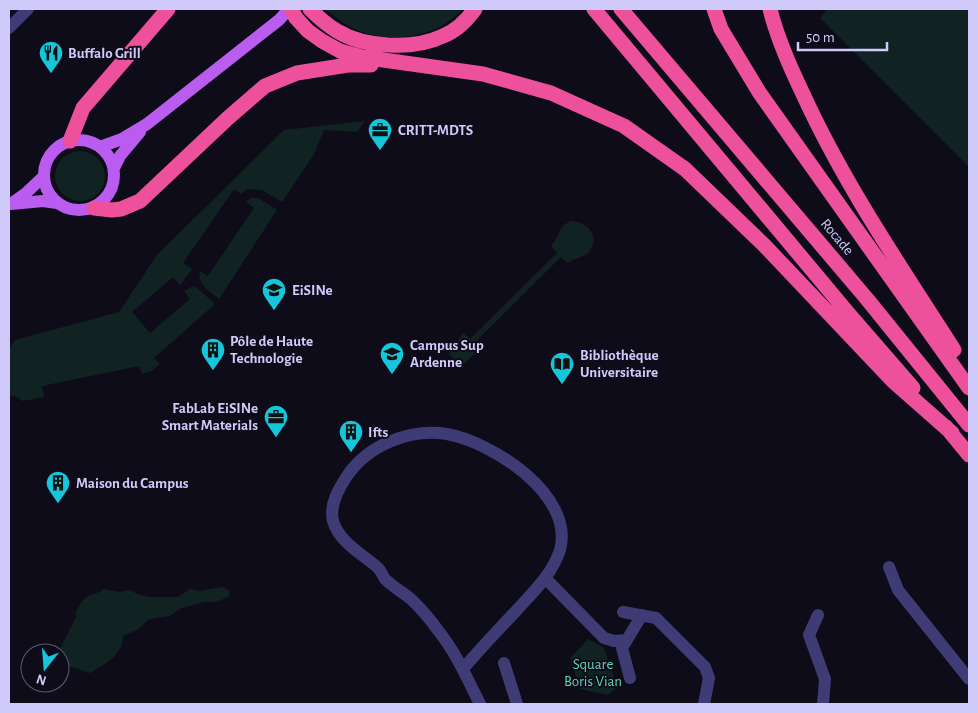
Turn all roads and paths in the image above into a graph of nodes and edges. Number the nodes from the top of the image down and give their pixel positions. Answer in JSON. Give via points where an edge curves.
{"nodes":[{"id":1,"x":28,"y":9,"type":"edge"},
{"id":2,"x":168,"y":9,"type":"edge"},
{"id":3,"x":310,"y":9,"type":"edge"},
{"id":4,"x":475,"y":9,"type":"edge"},
{"id":5,"x":594,"y":9,"type":"edge"},
{"id":6,"x":621,"y":9,"type":"edge"},
{"id":7,"x":714,"y":9,"type":"edge"},
{"id":8,"x":770,"y":9,"type":"edge"},
{"id":9,"x":292,"y":12,"type":"edge"},
{"id":10,"x":9,"y":28,"type":"edge"},
{"id":11,"x":418,"y":66,"type":"junction"},
{"id":12,"x":147,"y":124,"type":"junction"},
{"id":13,"x":70,"y":141,"type":"junction"},
{"id":14,"x":100,"y":147,"type":"junction"},
{"id":15,"x":114,"y":168,"type":"junction"},
{"id":16,"x":44,"y":176,"type":"junction"},
{"id":17,"x":57,"y":203,"type":"junction"},
{"id":18,"x":10,"y":205,"type":"edge"},
{"id":19,"x":94,"y":208,"type":"junction"},
{"id":20,"x":969,"y":375,"type":"edge"},
{"id":21,"x":969,"y":388,"type":"edge"},
{"id":22,"x":969,"y":425,"type":"edge"},
{"id":23,"x":952,"y":433,"type":"junction"},
{"id":24,"x":969,"y":455,"type":"edge"},
{"id":25,"x":889,"y":567,"type":"dead end"},
{"id":26,"x":546,"y":579,"type":"junction"},
{"id":27,"x":623,"y":612,"type":"dead end"},
{"id":28,"x":642,"y":615,"type":"junction"},
{"id":29,"x":818,"y":615,"type":"dead end"},
{"id":30,"x":627,"y":640,"type":"junction"},
{"id":31,"x":504,"y":663,"type":"dead end"},
{"id":32,"x":463,"y":669,"type":"junction"},
{"id":33,"x":630,"y":678,"type":"dead end"},
{"id":34,"x":969,"y":679,"type":"edge"},
{"id":35,"x":480,"y":704,"type":"edge"},
{"id":36,"x":517,"y":704,"type":"edge"},
{"id":37,"x":704,"y":704,"type":"edge"},
{"id":38,"x":823,"y":704,"type":"edge"}],
"edges":[{"from":1,"to":10,"type":"street"},
{"from":2,"to":13,"type":"highway","via":[[83,108]]},
{"from":3,"to":4,"type":"highway","via":[[338,32],[386,45],[415,44],[443,36],[466,20]]},
{"from":5,"to":23,"type":"highway"},
{"from":6,"to":22,"type":"highway","name":"Rocade"},
{"from":7,"to":21,"type":"highway","via":[[721,29],[759,92]]},
{"from":8,"to":20,"type":"highway","via":[[790,67],[821,134]]},
{"from":9,"to":11,"type":"highway","via":[[322,41],[340,51]]},
{"from":9,"to":12,"type":"main road"},
{"from":11,"to":19,"type":"highway","via":[[348,65],[298,73],[265,86],[140,201],[121,209]]},
{"from":11,"to":23,"type":"highway","via":[[483,74],[543,91],[624,126],[685,169],[764,245],[893,381]]},
{"from":12,"to":14,"type":"main road"},
{"from":12,"to":15,"type":"main road"},
{"from":13,"to":14,"type":"main road","via":[[91,142]]},
{"from":13,"to":16,"type":"main road","via":[[48,158]]},
{"from":14,"to":15,"type":"main road"},
{"from":15,"to":19,"type":"main road","via":[[111,192]]},
{"from":16,"to":17,"type":"main road","via":[[50,196]]},
{"from":16,"to":18,"type":"main road"},
{"from":17,"to":18,"type":"main road"},
{"from":17,"to":19,"type":"main road","via":[[75,211]]},
{"from":23,"to":24,"type":"highway"},
{"from":25,"to":34,"type":"street","via":[[898,590]]},
{"from":26,"to":30,"type":"street","via":[[604,638]]},
{"from":26,"to":32,"type":"street"},
{"from":26,"to":32,"type":"street","via":[[560,548],[560,525],[551,500],[534,480],[479,444],[445,434],[403,437],[382,445],[350,472],[333,505],[332,520],[338,531],[412,600],[438,629]]},
{"from":27,"to":28,"type":"street"},
{"from":28,"to":30,"type":"street"},
{"from":28,"to":37,"type":"street","via":[[656,618],[705,667],[709,678]]},
{"from":29,"to":38,"type":"street","via":[[809,635],[825,678]]},
{"from":30,"to":33,"type":"street","via":[[622,648]]},
{"from":31,"to":36,"type":"street"},
{"from":32,"to":35,"type":"street"}]}
